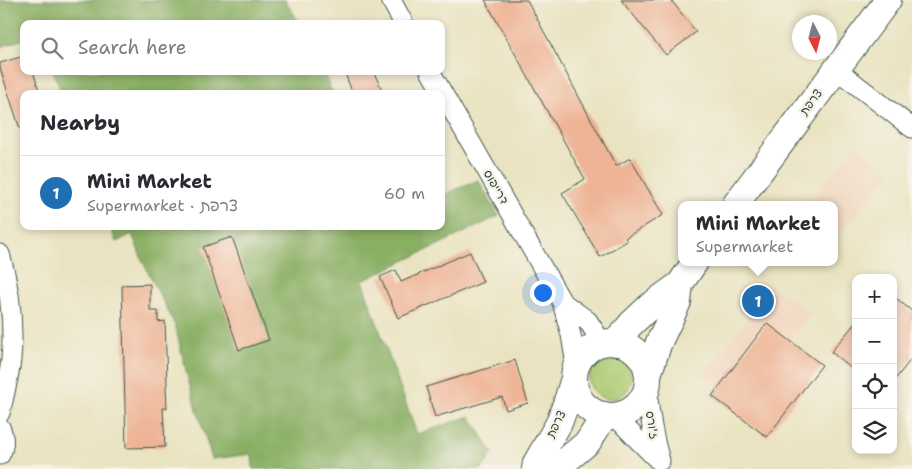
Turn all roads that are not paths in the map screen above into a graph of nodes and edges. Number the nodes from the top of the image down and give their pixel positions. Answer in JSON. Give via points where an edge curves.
{"nodes":[{"id":1,"x":391,"y":0,"type":"edge"},
{"id":2,"x":888,"y":0,"type":"edge"},
{"id":3,"x":402,"y":20,"type":"edge"},
{"id":4,"x":836,"y":69,"type":"junction"},
{"id":5,"x":432,"y":75,"type":"edge"},
{"id":6,"x":441,"y":90,"type":"edge"},
{"id":7,"x":445,"y":97,"type":"edge"},
{"id":8,"x":912,"y":128,"type":"edge"},
{"id":9,"x":738,"y":201,"type":"edge"},
{"id":10,"x":0,"y":254,"type":"edge"},
{"id":11,"x":692,"y":266,"type":"edge"},
{"id":12,"x":680,"y":284,"type":"junction"},
{"id":13,"x":562,"y":302,"type":"junction"},
{"id":14,"x":608,"y":343,"type":"junction"},
{"id":15,"x":575,"y":372,"type":"junction"},
{"id":16,"x":647,"y":381,"type":"junction"},
{"id":17,"x":0,"y":413,"type":"edge"},
{"id":18,"x":610,"y":416,"type":"junction"},
{"id":19,"x":0,"y":427,"type":"edge"},
{"id":20,"x":2,"y":459,"type":"edge"},
{"id":21,"x":662,"y":465,"type":"edge"},
{"id":22,"x":535,"y":469,"type":"edge"},
{"id":23,"x":556,"y":469,"type":"edge"}],
"edges":[{"from":1,"to":3,"type":"street"},
{"from":2,"to":4,"type":"street","name":"צרפת"},
{"from":4,"to":8,"type":"street"},
{"from":4,"to":9,"type":"street","name":"צרפת"},
{"from":5,"to":6,"type":"street","name":"דרייפוס"},
{"from":7,"to":13,"type":"street","name":"דרייפוס"},
{"from":10,"to":17,"type":"street","via":[[12,322],[11,362]]},
{"from":11,"to":12,"type":"street"},
{"from":12,"to":14,"type":"street"},
{"from":12,"to":16,"type":"street","via":[[678,302],[659,342]]},
{"from":13,"to":14,"type":"street","name":"דרייפוס","via":[[588,321]]},
{"from":13,"to":15,"type":"street","name":"דרייפוס","via":[[571,335]]},
{"from":14,"to":15,"type":"street","via":[[590,348],[582,356]]},
{"from":14,"to":16,"type":"street","via":[[626,346],[637,353],[644,364]]},
{"from":15,"to":18,"type":"street","via":[[575,389],[581,401],[594,412]]},
{"from":15,"to":22,"type":"street","name":"צרפת","via":[[559,423]]},
{"from":16,"to":18,"type":"street","via":[[642,399],[633,409]]},
{"from":16,"to":21,"type":"street","name":"ז'ורס","via":[[650,418]]},
{"from":18,"to":21,"type":"street","name":"ז'ורס"},
{"from":18,"to":23,"type":"street","via":[[588,442]]},
{"from":19,"to":20,"type":"street"}]}
